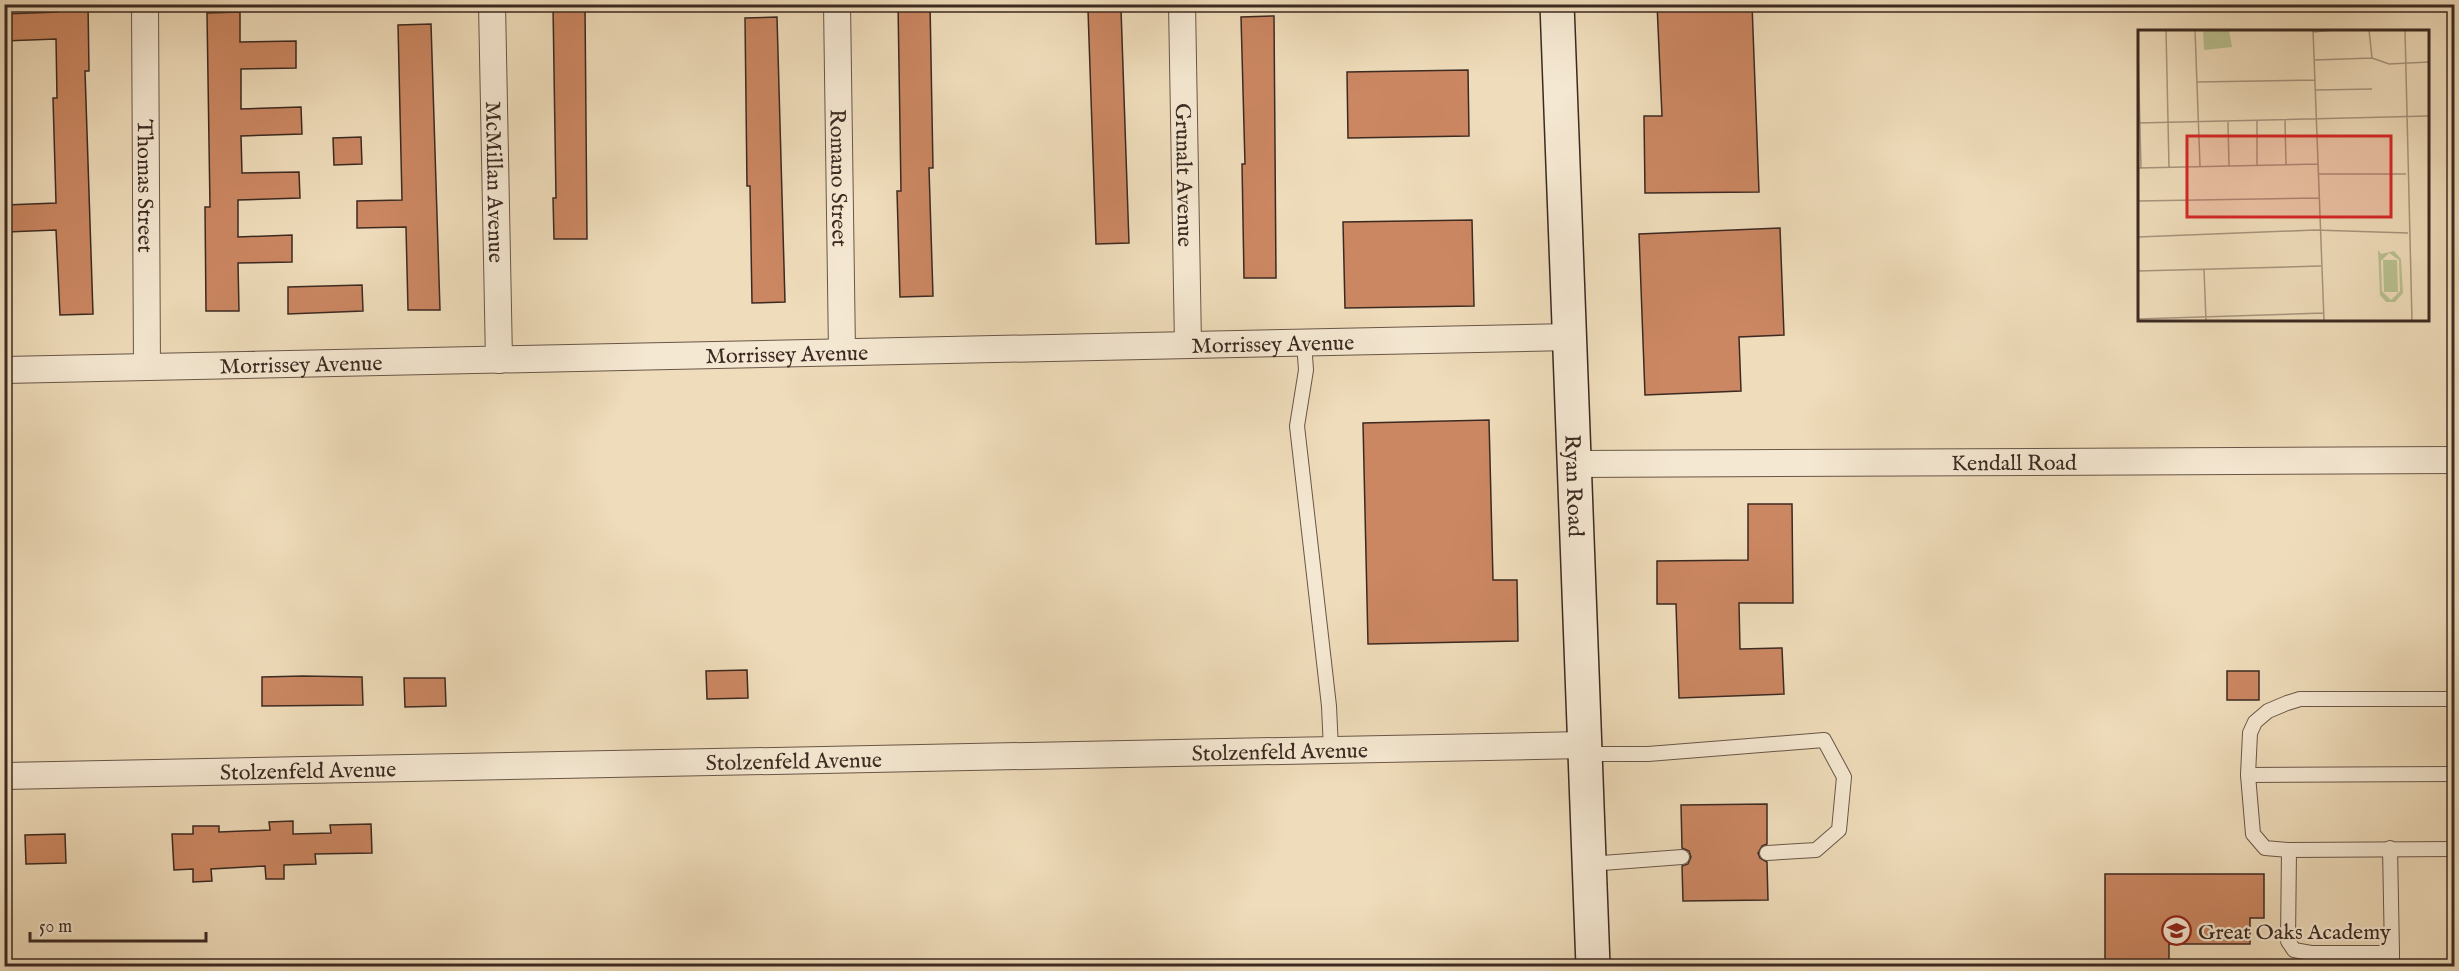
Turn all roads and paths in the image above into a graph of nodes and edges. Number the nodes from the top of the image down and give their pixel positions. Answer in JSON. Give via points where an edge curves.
{"nodes":[{"id":1,"x":145,"y":4,"type":"edge"},
{"id":2,"x":492,"y":4,"type":"edge"},
{"id":3,"x":837,"y":4,"type":"edge"},
{"id":4,"x":1182,"y":4,"type":"edge"},
{"id":5,"x":1557,"y":4,"type":"edge"},
{"id":6,"x":1569,"y":337,"type":"junction"},
{"id":7,"x":1304,"y":342,"type":"junction"},
{"id":8,"x":1188,"y":345,"type":"junction"},
{"id":9,"x":842,"y":352,"type":"junction"},
{"id":10,"x":499,"y":360,"type":"junction"},
{"id":11,"x":147,"y":367,"type":"junction"},
{"id":12,"x":4,"y":370,"type":"edge"},
{"id":13,"x":2454,"y":460,"type":"edge"},
{"id":14,"x":1573,"y":464,"type":"junction"},
{"id":15,"x":2454,"y":699,"type":"edge"},
{"id":16,"x":1584,"y":749,"type":"junction"},
{"id":17,"x":1331,"y":750,"type":"junction"},
{"id":18,"x":2454,"y":774,"type":"edge"},
{"id":19,"x":2248,"y":775,"type":"junction"},
{"id":20,"x":4,"y":776,"type":"edge"},
{"id":21,"x":2390,"y":848,"type":"junction"},
{"id":22,"x":2454,"y":849,"type":"edge"},
{"id":23,"x":2289,"y":850,"type":"junction"},
{"id":24,"x":1767,"y":853,"type":"dead end"},
{"id":25,"x":1682,"y":857,"type":"dead end"},
{"id":26,"x":1589,"y":864,"type":"junction"},
{"id":27,"x":2392,"y":960,"type":"edge"},
{"id":28,"x":1593,"y":966,"type":"edge"}],
"edges":[{"from":1,"to":11,"type":"street","name":"Thomas Street"},
{"from":2,"to":10,"type":"street","name":"McMillan Avenue"},
{"from":3,"to":9,"type":"street","name":"Romano Street"},
{"from":4,"to":8,"type":"street","name":"Grunalt Avenue"},
{"from":5,"to":6,"type":"main road","name":"Ryan Road"},
{"from":6,"to":7,"type":"street","name":"Morrissey Avenue"},
{"from":6,"to":14,"type":"main road","name":"Ryan Road"},
{"from":7,"to":8,"type":"street","name":"Morrissey Avenue"},
{"from":7,"to":17,"type":"lane","via":[[1306,370],[1297,426]]},
{"from":8,"to":9,"type":"street","name":"Morrissey Avenue"},
{"from":9,"to":10,"type":"street","name":"Morrissey Avenue"},
{"from":10,"to":11,"type":"street","name":"Morrissey Avenue"},
{"from":11,"to":12,"type":"street","name":"Morrissey Avenue"},
{"from":13,"to":14,"type":"street","name":"Kendall Road"},
{"from":14,"to":16,"type":"main road","name":"Ryan Road"},
{"from":15,"to":19,"type":"lane","via":[[2287,702],[2268,711],[2250,733]]},
{"from":16,"to":17,"type":"street","name":"Stolzenfeld Avenue"},
{"from":16,"to":24,"type":"lane","via":[[1648,754],[1824,740],[1844,777],[1839,830],[1816,850]]},
{"from":16,"to":26,"type":"main road","name":"Ryan Road"},
{"from":17,"to":20,"type":"street","name":"Stolzenfeld Avenue"},
{"from":18,"to":19,"type":"lane"},
{"from":19,"to":23,"type":"lane","via":[[2253,834],[2265,848]]},
{"from":21,"to":22,"type":"lane"},
{"from":21,"to":23,"type":"lane"},
{"from":21,"to":27,"type":"lane"},
{"from":23,"to":27,"type":"lane","via":[[2288,941],[2294,950]]},
{"from":25,"to":26,"type":"lane"},
{"from":26,"to":28,"type":"main road","name":"Ryan Road"}]}
